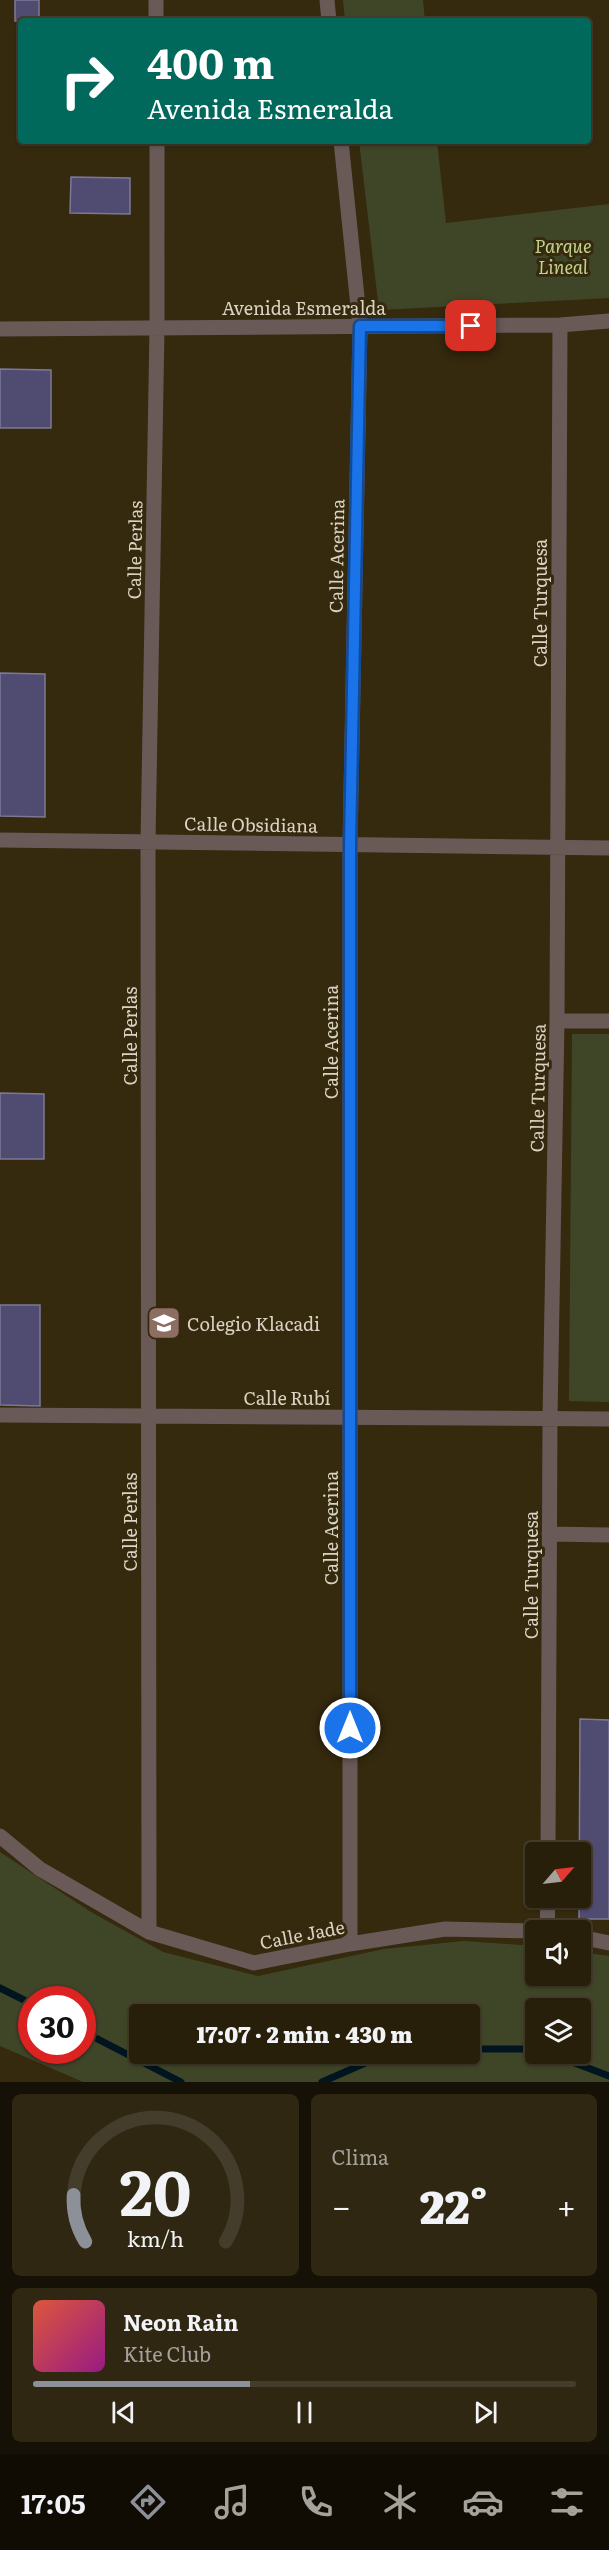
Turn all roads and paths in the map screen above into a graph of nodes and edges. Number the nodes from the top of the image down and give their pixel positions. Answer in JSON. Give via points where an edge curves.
{"nodes":[{"id":1,"x":156,"y":0,"type":"edge"},
{"id":2,"x":327,"y":0,"type":"edge"},
{"id":3,"x":156,"y":18,"type":"edge"},
{"id":4,"x":329,"y":18,"type":"edge"},
{"id":5,"x":157,"y":144,"type":"edge"},
{"id":6,"x":341,"y":144,"type":"edge"},
{"id":7,"x":609,"y":321,"type":"edge"},
{"id":8,"x":560,"y":325,"type":"junction"},
{"id":9,"x":360,"y":326,"type":"junction"},
{"id":10,"x":158,"y":328,"type":"junction"},
{"id":11,"x":0,"y":329,"type":"edge"},
{"id":12,"x":0,"y":840,"type":"edge"},
{"id":13,"x":148,"y":842,"type":"junction"},
{"id":14,"x":350,"y":845,"type":"junction"},
{"id":15,"x":557,"y":848,"type":"junction"},
{"id":16,"x":609,"y":848,"type":"edge"},
{"id":17,"x":557,"y":1021,"type":"junction"},
{"id":18,"x":609,"y":1021,"type":"edge"},
{"id":19,"x":0,"y":1415,"type":"edge"},
{"id":20,"x":148,"y":1416,"type":"junction"},
{"id":21,"x":350,"y":1417,"type":"junction"},
{"id":22,"x":550,"y":1418,"type":"junction"},
{"id":23,"x":609,"y":1419,"type":"edge"},
{"id":24,"x":549,"y":1534,"type":"junction"},
{"id":25,"x":609,"y":1535,"type":"edge"},
{"id":26,"x":0,"y":1836,"type":"edge"},
{"id":27,"x":548,"y":1842,"type":"edge"},
{"id":28,"x":525,"y":1931,"type":"edge"},
{"id":29,"x":149,"y":1932,"type":"junction"},
{"id":30,"x":591,"y":1939,"type":"edge"},
{"id":31,"x":609,"y":1942,"type":"edge"},
{"id":32,"x":350,"y":1944,"type":"junction"}],
"edges":[{"from":1,"to":3,"type":"street"},
{"from":2,"to":4,"type":"street"},
{"from":5,"to":10,"type":"street","name":"Calle Perlas"},
{"from":6,"to":9,"type":"street","name":"Calle Acerina"},
{"from":7,"to":8,"type":"street","name":"Avenida Esmeralda"},
{"from":8,"to":9,"type":"street","name":"Avenida Esmeralda"},
{"from":8,"to":15,"type":"street","name":"Calle Turquesa"},
{"from":9,"to":10,"type":"street","name":"Avenida Esmeralda"},
{"from":9,"to":14,"type":"street","name":"Calle Acerina"},
{"from":10,"to":11,"type":"street","name":"Avenida Esmeralda"},
{"from":10,"to":13,"type":"street","name":"Calle Perlas"},
{"from":12,"to":13,"type":"street","name":"Calle Obsidiana"},
{"from":13,"to":14,"type":"street","name":"Calle Obsidiana"},
{"from":13,"to":20,"type":"street","name":"Calle Perlas"},
{"from":14,"to":15,"type":"street","name":"Calle Obsidiana"},
{"from":14,"to":21,"type":"street","name":"Calle Acerina"},
{"from":15,"to":16,"type":"street","name":"Calle Obsidiana"},
{"from":15,"to":17,"type":"street","name":"Calle Turquesa"},
{"from":17,"to":18,"type":"street"},
{"from":17,"to":22,"type":"street","name":"Calle Turquesa"},
{"from":19,"to":20,"type":"street","name":"Calle Rubí"},
{"from":20,"to":21,"type":"street","name":"Calle Rubí"},
{"from":20,"to":29,"type":"street","name":"Calle Perlas"},
{"from":21,"to":22,"type":"street","name":"Calle Rubí"},
{"from":21,"to":32,"type":"street","name":"Calle Acerina"},
{"from":22,"to":23,"type":"street","name":"Calle Rubí"},
{"from":22,"to":24,"type":"street","name":"Calle Turquesa"},
{"from":24,"to":25,"type":"street"},
{"from":24,"to":27,"type":"street","name":"Calle Turquesa"},
{"from":26,"to":29,"type":"street","name":"Calle Jade","via":[[40,1869]]},
{"from":28,"to":32,"type":"street","name":"Calle Jade","via":[[445,1929]]},
{"from":29,"to":32,"type":"street","name":"Calle Jade","via":[[254,1963]]},
{"from":30,"to":31,"type":"street"}]}
